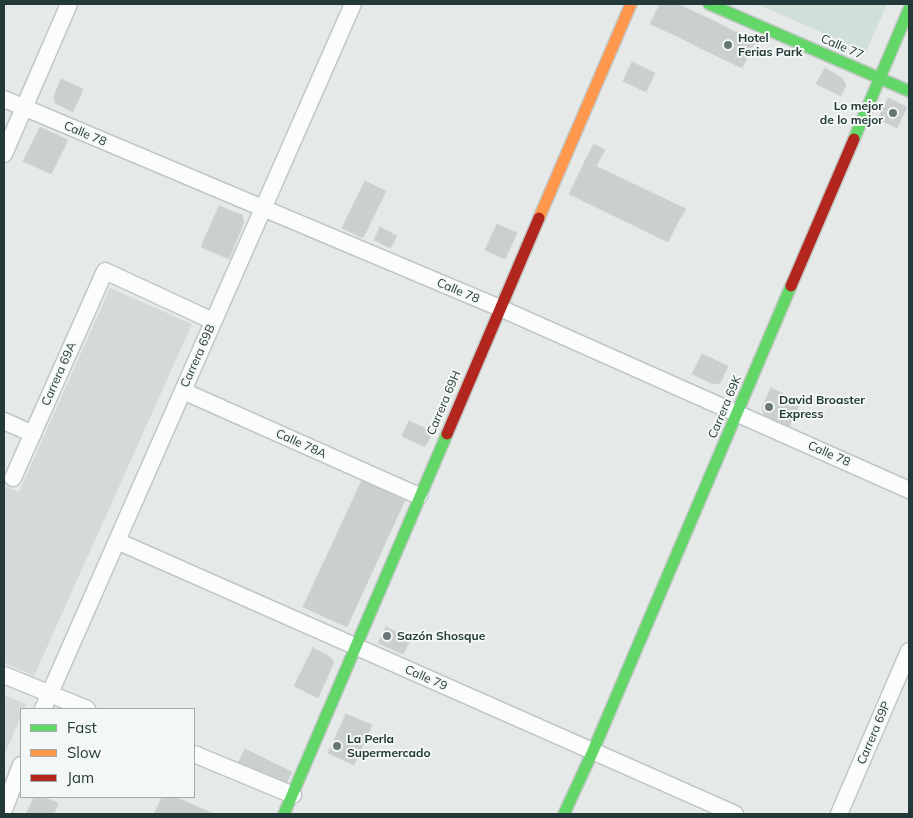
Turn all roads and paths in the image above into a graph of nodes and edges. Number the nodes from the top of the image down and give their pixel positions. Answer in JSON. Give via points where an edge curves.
{"nodes":[{"id":1,"x":69,"y":4,"type":"edge"},
{"id":2,"x":353,"y":4,"type":"edge"},
{"id":3,"x":631,"y":4,"type":"edge"},
{"id":4,"x":709,"y":4,"type":"edge"},
{"id":5,"x":909,"y":9,"type":"edge"},
{"id":6,"x":879,"y":78,"type":"junction"},
{"id":7,"x":909,"y":91,"type":"edge"},
{"id":8,"x":4,"y":99,"type":"edge"},
{"id":9,"x":24,"y":108,"type":"junction"},
{"id":10,"x":4,"y":154,"type":"edge"},
{"id":11,"x":263,"y":208,"type":"junction"},
{"id":12,"x":500,"y":308,"type":"junction"},
{"id":13,"x":213,"y":322,"type":"junction"},
{"id":14,"x":183,"y":391,"type":"junction"},
{"id":15,"x":738,"y":413,"type":"junction"},
{"id":16,"x":4,"y":421,"type":"edge"},
{"id":17,"x":33,"y":434,"type":"junction"},
{"id":18,"x":13,"y":478,"type":"dead end"},
{"id":19,"x":909,"y":490,"type":"edge"},
{"id":20,"x":419,"y":496,"type":"junction"},
{"id":21,"x":117,"y":540,"type":"junction"},
{"id":22,"x":355,"y":646,"type":"junction"},
{"id":23,"x":909,"y":651,"type":"edge"},
{"id":24,"x":4,"y":674,"type":"edge"},
{"id":25,"x":50,"y":693,"type":"junction"},
{"id":26,"x":43,"y":708,"type":"edge"},
{"id":27,"x":85,"y":708,"type":"edge"},
{"id":28,"x":593,"y":752,"type":"junction"},
{"id":29,"x":195,"y":754,"type":"edge"},
{"id":30,"x":20,"y":768,"type":"edge"},
{"id":31,"x":293,"y":795,"type":"junction"},
{"id":32,"x":4,"y":810,"type":"edge"},
{"id":33,"x":284,"y":814,"type":"edge"},
{"id":34,"x":564,"y":814,"type":"edge"},
{"id":35,"x":735,"y":814,"type":"edge"},
{"id":36,"x":839,"y":814,"type":"edge"}],
"edges":[{"from":1,"to":9,"type":"street"},
{"from":2,"to":11,"type":"street","name":"Carrera 69B"},
{"from":3,"to":12,"type":"street","name":"Carrera 69H"},
{"from":4,"to":6,"type":"street","name":"Calle 77"},
{"from":5,"to":6,"type":"street","name":"Carrera 69K"},
{"from":6,"to":7,"type":"street","name":"Calle 77"},
{"from":6,"to":15,"type":"street","name":"Carrera 69K"},
{"from":8,"to":9,"type":"street","name":"Calle 78"},
{"from":9,"to":10,"type":"street"},
{"from":9,"to":11,"type":"street","name":"Calle 78"},
{"from":11,"to":12,"type":"street","name":"Calle 78"},
{"from":11,"to":13,"type":"street","name":"Carrera 69B"},
{"from":12,"to":15,"type":"street","name":"Calle 78"},
{"from":12,"to":20,"type":"street","name":"Carrera 69H"},
{"from":13,"to":14,"type":"street","name":"Carrera 69B"},
{"from":13,"to":17,"type":"street","name":"Carrera 69A","via":[[106,271]]},
{"from":14,"to":20,"type":"street","name":"Calle 78A"},
{"from":14,"to":21,"type":"street","name":"Carrera 69B"},
{"from":15,"to":19,"type":"street","name":"Calle 78"},
{"from":15,"to":28,"type":"street","name":"Carrera 69K"},
{"from":16,"to":17,"type":"street"},
{"from":17,"to":18,"type":"street","name":"Carrera 69A"},
{"from":20,"to":22,"type":"street","name":"Carrera 69H"},
{"from":21,"to":22,"type":"street","name":"Calle 79"},
{"from":21,"to":25,"type":"street","name":"Carrera 69B"},
{"from":22,"to":28,"type":"street","name":"Calle 79"},
{"from":22,"to":31,"type":"street","name":"Carrera 69H"},
{"from":23,"to":36,"type":"street","name":"Carrera 69P"},
{"from":24,"to":25,"type":"street"},
{"from":25,"to":26,"type":"street","name":"Carrera 69B"},
{"from":25,"to":27,"type":"street"},
{"from":28,"to":34,"type":"street","name":"Carrera 69K"},
{"from":28,"to":35,"type":"street","name":"Calle 79"},
{"from":29,"to":31,"type":"street"},
{"from":30,"to":32,"type":"street"},
{"from":31,"to":33,"type":"street","name":"Carrera 69H"}]}
